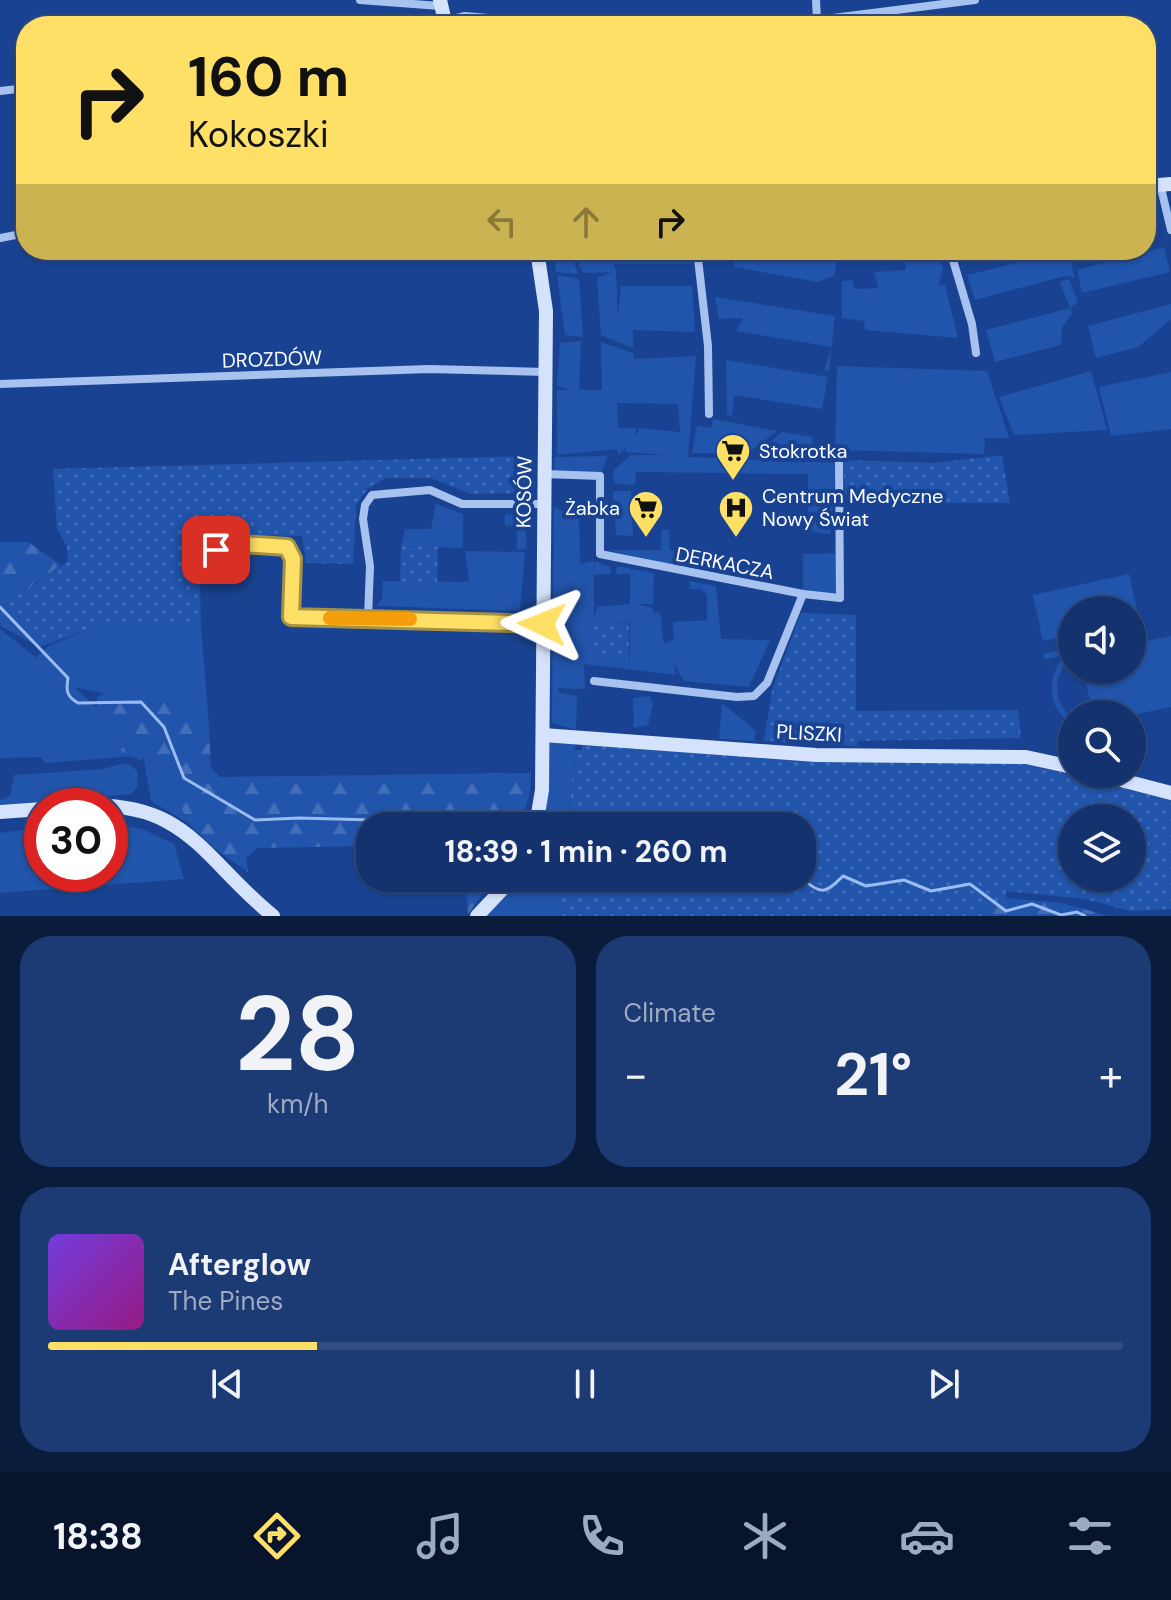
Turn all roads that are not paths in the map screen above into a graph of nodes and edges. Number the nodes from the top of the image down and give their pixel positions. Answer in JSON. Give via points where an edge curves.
{"nodes":[{"id":1,"x":360,"y":0,"type":"edge"},
{"id":2,"x":975,"y":0,"type":"edge"},
{"id":3,"x":442,"y":13,"type":"edge"},
{"id":4,"x":465,"y":16,"type":"edge"},
{"id":5,"x":849,"y":16,"type":"edge"},
{"id":6,"x":1159,"y":185,"type":"edge"},
{"id":7,"x":1171,"y":230,"type":"edge"},
{"id":8,"x":538,"y":260,"type":"edge"},
{"id":9,"x":698,"y":260,"type":"edge"},
{"id":10,"x":953,"y":260,"type":"edge"},
{"id":11,"x":976,"y":353,"type":"dead end"},
{"id":12,"x":546,"y":372,"type":"junction"},
{"id":13,"x":0,"y":384,"type":"edge"},
{"id":14,"x":709,"y":414,"type":"dead end"},
{"id":15,"x":839,"y":460,"type":"dead end"},
{"id":16,"x":545,"y":474,"type":"junction"},
{"id":17,"x":544,"y":504,"type":"junction"},
{"id":18,"x":216,"y":580,"type":"dead end"},
{"id":19,"x":803,"y":594,"type":"junction"},
{"id":20,"x":368,"y":618,"type":"junction"},
{"id":21,"x":542,"y":624,"type":"junction"},
{"id":22,"x":594,"y":681,"type":"dead end"},
{"id":23,"x":543,"y":735,"type":"junction"},
{"id":24,"x":1058,"y":764,"type":"edge"},
{"id":25,"x":1146,"y":786,"type":"edge"},
{"id":26,"x":1171,"y":793,"type":"edge"},
{"id":27,"x":128,"y":808,"type":"edge"},
{"id":28,"x":24,"y":810,"type":"edge"},
{"id":29,"x":0,"y":812,"type":"edge"},
{"id":30,"x":538,"y":812,"type":"edge"},
{"id":31,"x":500,"y":892,"type":"edge"},
{"id":32,"x":273,"y":916,"type":"edge"},
{"id":33,"x":477,"y":916,"type":"edge"}],
"edges":[{"from":1,"to":3,"type":"street"},
{"from":2,"to":5,"type":"street"},
{"from":3,"to":4,"type":"street"},
{"from":6,"to":7,"type":"street"},
{"from":8,"to":12,"type":"street","name":"KOSÓW","via":[[546,311]]},
{"from":9,"to":14,"type":"street"},
{"from":10,"to":11,"type":"street"},
{"from":12,"to":13,"type":"street","name":"DROZDÓW","via":[[429,369]]},
{"from":12,"to":16,"type":"street","name":"KOSÓW"},
{"from":15,"to":19,"type":"street","name":"DERKACZA","via":[[840,598]]},
{"from":16,"to":17,"type":"street","name":"KOSÓW"},
{"from":16,"to":19,"type":"street","name":"DERKACZA","via":[[600,476],[600,554]]},
{"from":17,"to":20,"type":"street","via":[[462,504],[430,490],[372,495],[363,519],[370,566]]},
{"from":17,"to":21,"type":"street","name":"KOSÓW"},
{"from":18,"to":20,"type":"street","via":[[216,550],[221,544],[282,544],[293,559],[291,617]]},
{"from":19,"to":22,"type":"street","via":[[767,683],[754,696]]},
{"from":20,"to":21,"type":"street"},
{"from":21,"to":23,"type":"street","name":"KOSÓW"},
{"from":23,"to":24,"type":"street","name":"PLISZKI","via":[[816,755],[1026,757]]},
{"from":23,"to":30,"type":"street","name":"KOSÓW"},
{"from":25,"to":26,"type":"street"},
{"from":27,"to":32,"type":"street","via":[[176,825]]},
{"from":28,"to":29,"type":"street"},
{"from":31,"to":33,"type":"street"}]}
